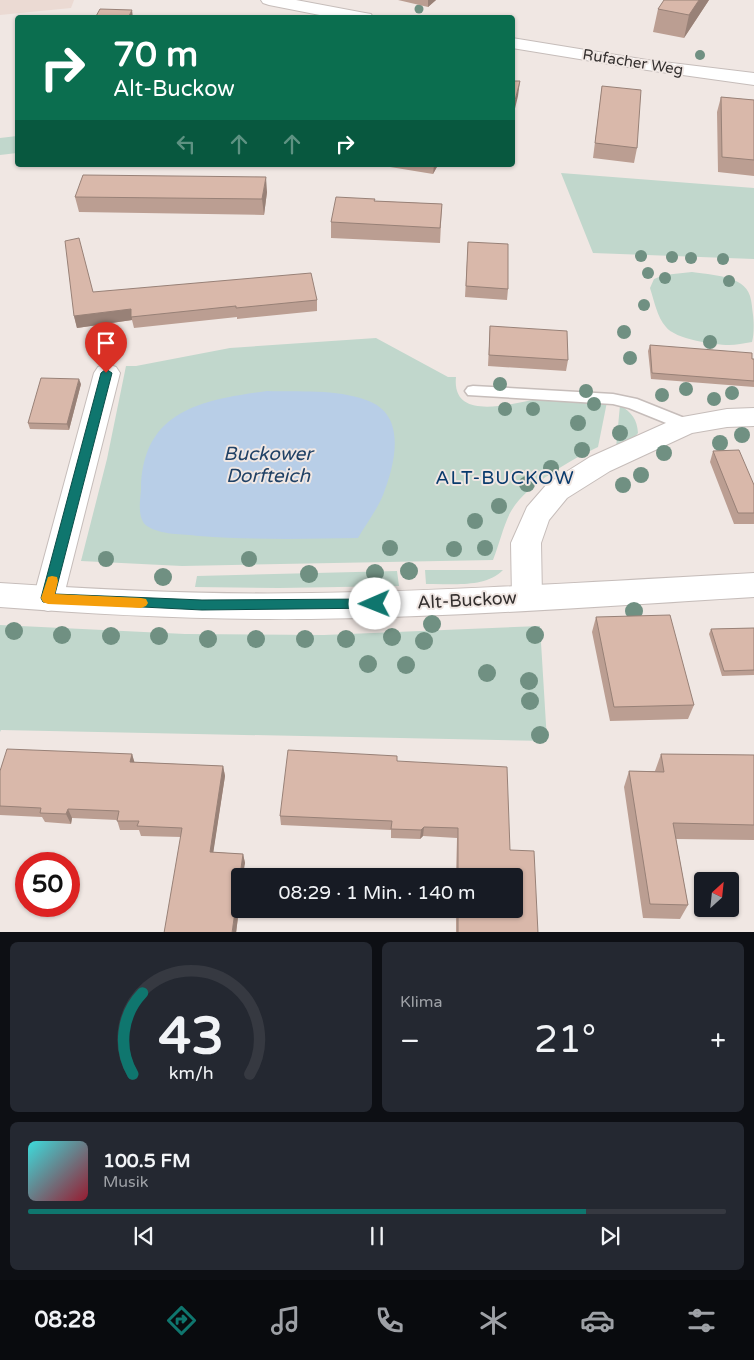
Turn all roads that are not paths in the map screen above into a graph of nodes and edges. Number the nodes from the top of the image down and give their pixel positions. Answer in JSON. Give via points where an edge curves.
{"nodes":[{"id":1,"x":269,"y":0,"type":"edge"},
{"id":2,"x":348,"y":15,"type":"edge"},
{"id":3,"x":515,"y":43,"type":"edge"},
{"id":4,"x":754,"y":79,"type":"edge"},
{"id":5,"x":106,"y":373,"type":"dead end"},
{"id":6,"x":472,"y":391,"type":"dead end"},
{"id":7,"x":754,"y":416,"type":"edge"},
{"id":8,"x":686,"y":425,"type":"junction"},
{"id":9,"x":754,"y":585,"type":"edge"},
{"id":10,"x":0,"y":595,"type":"edge"},
{"id":11,"x":527,"y":597,"type":"junction"},
{"id":12,"x":48,"y":598,"type":"junction"}],
"edges":[{"from":1,"to":2,"type":"street"},
{"from":3,"to":4,"type":"street","name":"Rufacher Weg"},
{"from":5,"to":12,"type":"street"},
{"from":6,"to":8,"type":"lane","via":[[613,398]]},
{"from":7,"to":8,"type":"street","name":"Alt-Buckow"},
{"from":8,"to":11,"type":"street","name":"Alt-Buckow","via":[[600,464],[557,491],[537,515],[526,543]]},
{"from":9,"to":11,"type":"street","name":"Alt-Buckow"},
{"from":10,"to":12,"type":"street","name":"Alt-Buckow"},
{"from":11,"to":12,"type":"street","name":"Alt-Buckow","via":[[308,606]]}]}
